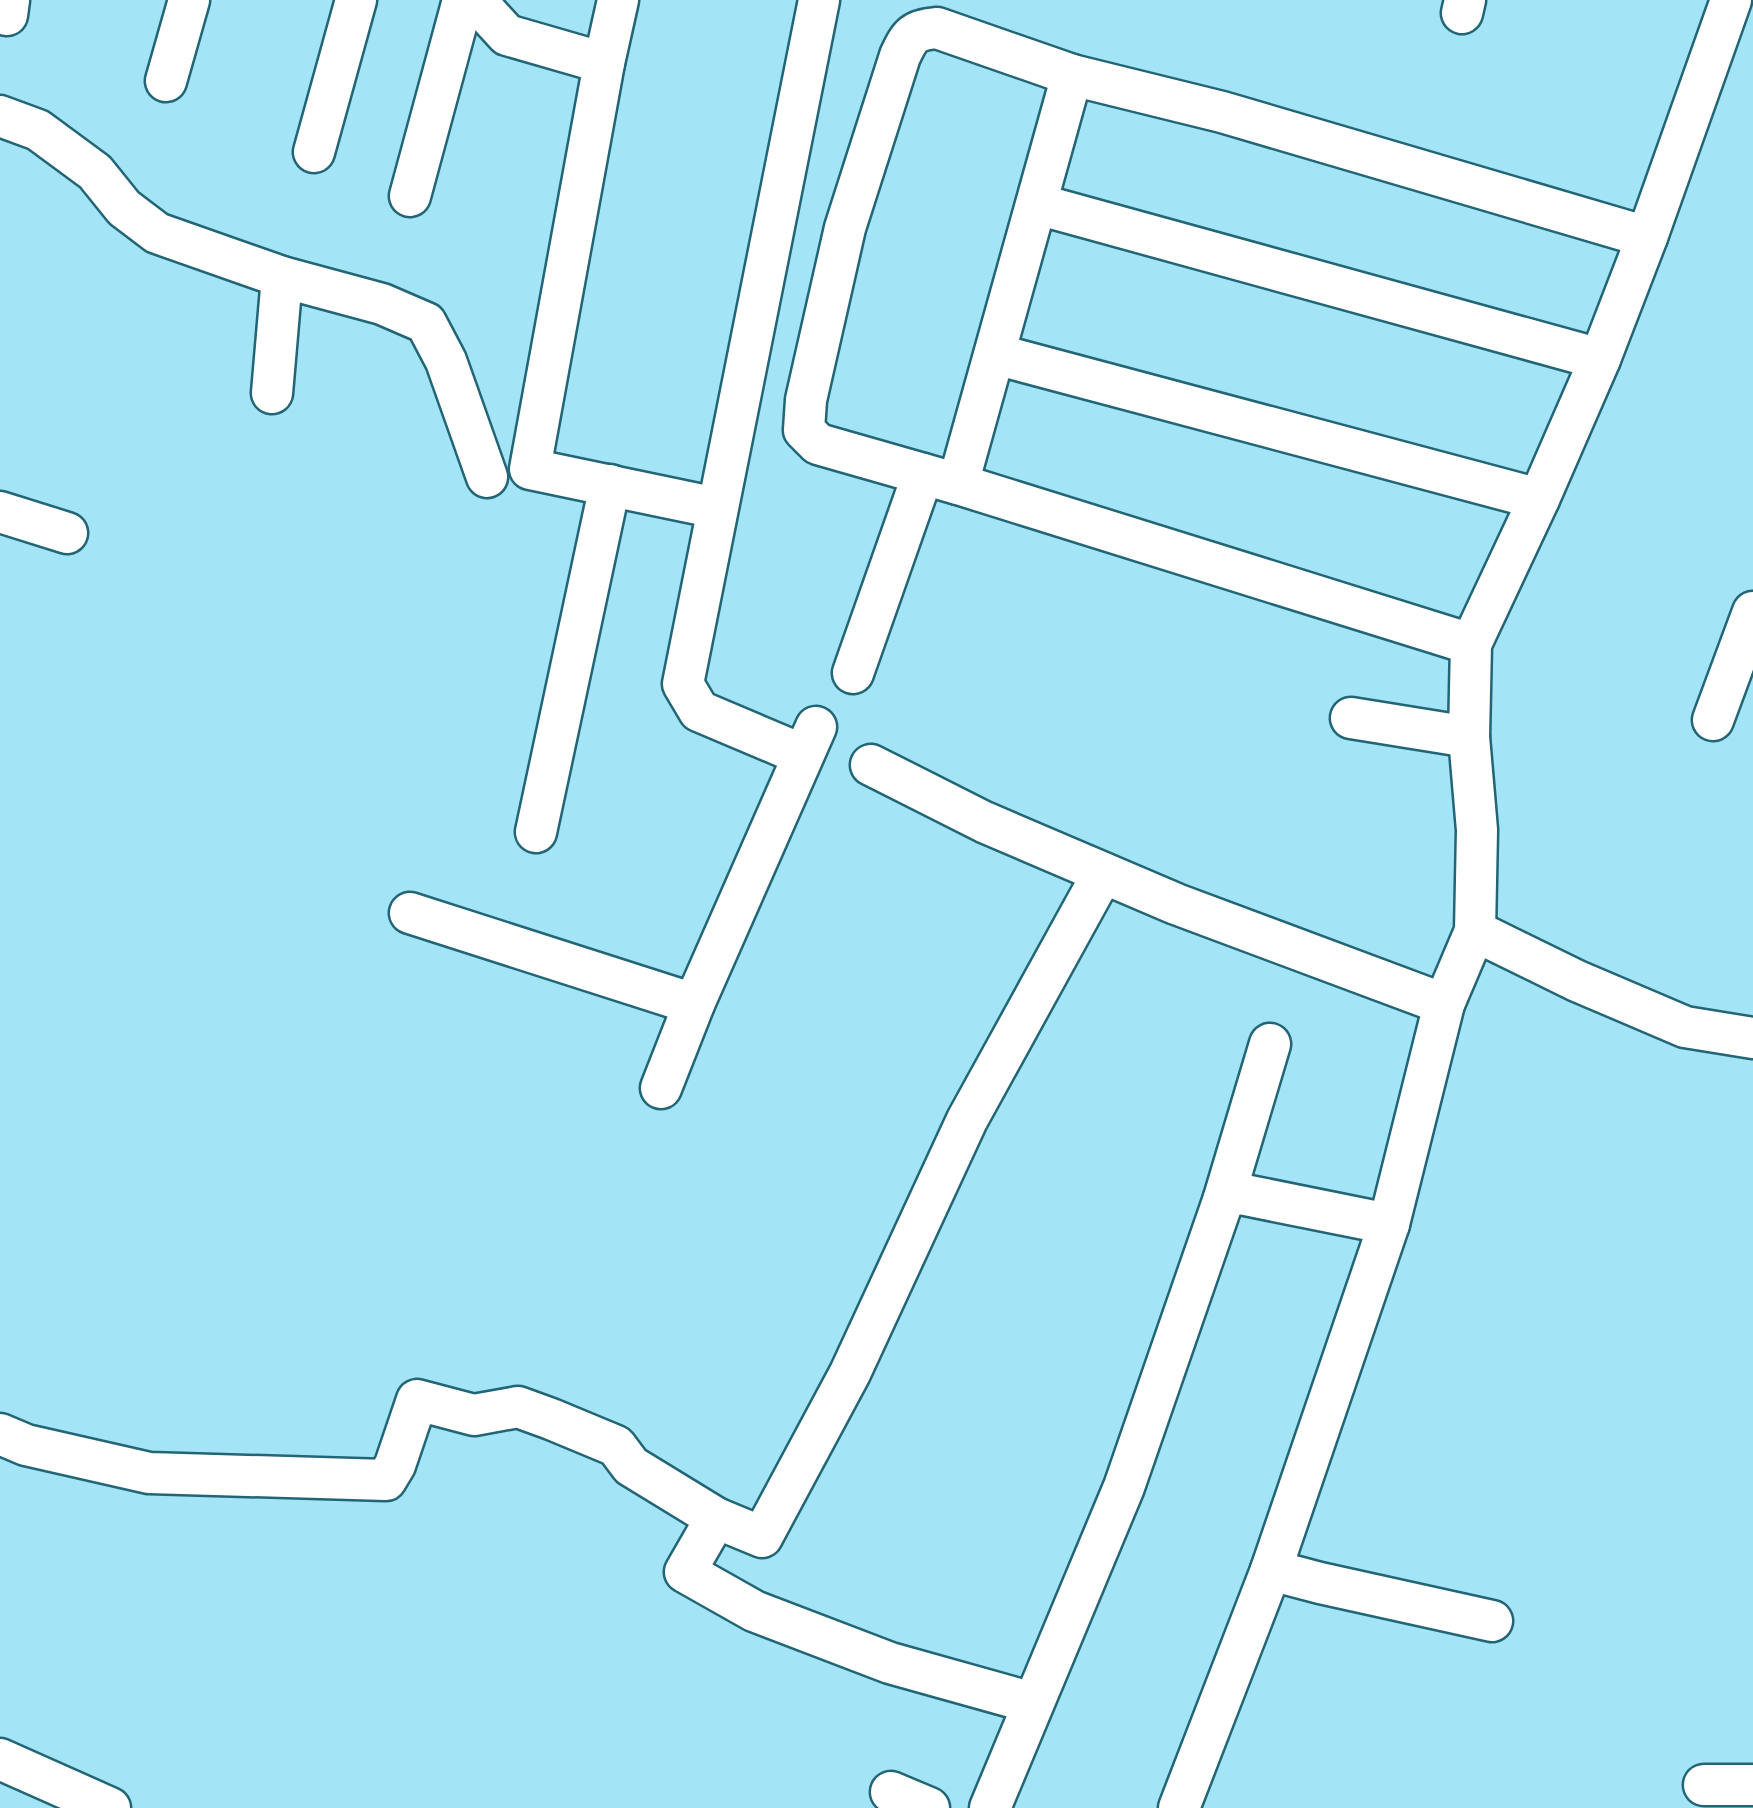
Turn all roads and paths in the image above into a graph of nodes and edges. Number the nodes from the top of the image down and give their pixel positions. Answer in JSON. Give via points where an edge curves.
{"nodes":[{"id":1,"x":189,"y":0,"type":"edge"},
{"id":2,"x":356,"y":0,"type":"edge"},
{"id":3,"x":463,"y":0,"type":"edge"},
{"id":4,"x":475,"y":0,"type":"edge"},
{"id":5,"x":618,"y":0,"type":"edge"},
{"id":6,"x":820,"y":0,"type":"edge"},
{"id":7,"x":1731,"y":0,"type":"edge"},
{"id":8,"x":604,"y":62,"type":"junction"},
{"id":9,"x":1072,"y":75,"type":"junction"},
{"id":10,"x":166,"y":81,"type":"dead end"},
{"id":11,"x":0,"y":116,"type":"edge"},
{"id":12,"x":314,"y":152,"type":"dead end"},
{"id":13,"x":410,"y":196,"type":"dead end"},
{"id":14,"x":1037,"y":204,"type":"junction"},
{"id":15,"x":1648,"y":237,"type":"junction"},
{"id":16,"x":282,"y":277,"type":"junction"},
{"id":17,"x":995,"y":354,"type":"junction"},
{"id":18,"x":1600,"y":359,"type":"junction"},
{"id":19,"x":272,"y":393,"type":"dead end"},
{"id":20,"x":487,"y":477,"type":"dead end"},
{"id":21,"x":941,"y":479,"type":"junction"},
{"id":22,"x":610,"y":486,"type":"junction"},
{"id":23,"x":1539,"y":499,"type":"junction"},
{"id":24,"x":716,"y":508,"type":"junction"},
{"id":25,"x":0,"y":512,"type":"edge"},
{"id":26,"x":66,"y":532,"type":"dead end"},
{"id":27,"x":1753,"y":612,"type":"edge"},
{"id":28,"x":1471,"y":644,"type":"junction"},
{"id":29,"x":853,"y":674,"type":"dead end"},
{"id":30,"x":1351,"y":718,"type":"dead end"},
{"id":31,"x":1713,"y":720,"type":"dead end"},
{"id":32,"x":1468,"y":738,"type":"junction"},
{"id":33,"x":871,"y":765,"type":"dead end"},
{"id":34,"x":536,"y":832,"type":"dead end"},
{"id":35,"x":1103,"y":873,"type":"junction"},
{"id":36,"x":410,"y":914,"type":"dead end"},
{"id":37,"x":1474,"y":930,"type":"junction"},
{"id":38,"x":694,"y":1004,"type":"junction"},
{"id":39,"x":1444,"y":1004,"type":"junction"},
{"id":40,"x":1753,"y":1038,"type":"edge"},
{"id":41,"x":1270,"y":1044,"type":"dead end"},
{"id":42,"x":661,"y":1088,"type":"dead end"},
{"id":43,"x":1224,"y":1198,"type":"junction"},
{"id":44,"x":1389,"y":1224,"type":"junction"},
{"id":45,"x":0,"y":1434,"type":"edge"},
{"id":46,"x":716,"y":1518,"type":"junction"},
{"id":47,"x":1271,"y":1570,"type":"junction"},
{"id":48,"x":1492,"y":1620,"type":"dead end"},
{"id":49,"x":1033,"y":1704,"type":"junction"},
{"id":50,"x":1,"y":1763,"type":"edge"},
{"id":51,"x":1704,"y":1785,"type":"dead end"},
{"id":52,"x":1753,"y":1785,"type":"edge"},
{"id":53,"x":890,"y":1792,"type":"dead end"},
{"id":54,"x":110,"y":1808,"type":"edge"},
{"id":55,"x":929,"y":1808,"type":"edge"},
{"id":56,"x":990,"y":1808,"type":"edge"},
{"id":57,"x":1179,"y":1808,"type":"edge"}],
"edges":[{"from":1,"to":10,"type":"street"},
{"from":2,"to":12,"type":"street"},
{"from":3,"to":13,"type":"street"},
{"from":4,"to":8,"type":"street","via":[[507,35]]},
{"from":5,"to":8,"type":"street"},
{"from":6,"to":24,"type":"street"},
{"from":7,"to":15,"type":"street"},
{"from":8,"to":22,"type":"street","via":[[530,468]]},
{"from":9,"to":14,"type":"street"},
{"from":9,"to":15,"type":"street"},
{"from":9,"to":21,"type":"street","via":[[937,28],[909,38],[844,228],[804,430],[818,444]]},
{"from":11,"to":16,"type":"street","via":[[38,130],[95,172],[124,208],[157,233]]},
{"from":14,"to":17,"type":"street"},
{"from":14,"to":18,"type":"street"},
{"from":15,"to":18,"type":"street"},
{"from":16,"to":19,"type":"street"},
{"from":16,"to":20,"type":"street","via":[[426,323]]},
{"from":17,"to":21,"type":"street"},
{"from":17,"to":23,"type":"street"},
{"from":18,"to":23,"type":"street"},
{"from":21,"to":28,"type":"street"},
{"from":21,"to":29,"type":"street"},
{"from":22,"to":24,"type":"street"},
{"from":22,"to":34,"type":"street"},
{"from":23,"to":28,"type":"street"},
{"from":24,"to":38,"type":"street","via":[[683,684],[699,711],[809,741]]},
{"from":25,"to":26,"type":"street"},
{"from":27,"to":31,"type":"street"},
{"from":28,"to":32,"type":"street"},
{"from":30,"to":32,"type":"street"},
{"from":32,"to":37,"type":"street","via":[[1477,830]]},
{"from":33,"to":35,"type":"street"},
{"from":35,"to":39,"type":"street"},
{"from":35,"to":46,"type":"street","via":[[967,1120],[850,1374],[762,1536]]},
{"from":36,"to":38,"type":"street"},
{"from":37,"to":39,"type":"street"},
{"from":37,"to":40,"type":"street","via":[[1685,1027]]},
{"from":38,"to":42,"type":"street"},
{"from":39,"to":44,"type":"street"},
{"from":41,"to":43,"type":"street"},
{"from":43,"to":44,"type":"street","via":[[1240,1194]]},
{"from":43,"to":49,"type":"street","via":[[1124,1487]]},
{"from":44,"to":47,"type":"street"},
{"from":45,"to":46,"type":"street","via":[[149,1473],[386,1480],[416,1400],[474,1415],[518,1407],[616,1446],[630,1466]]},
{"from":46,"to":49,"type":"street","via":[[685,1572],[754,1611],[890,1664]]},
{"from":47,"to":48,"type":"street"},
{"from":47,"to":57,"type":"street"},
{"from":49,"to":56,"type":"street"},
{"from":50,"to":54,"type":"street"},
{"from":51,"to":52,"type":"street"},
{"from":53,"to":55,"type":"street"}]}
